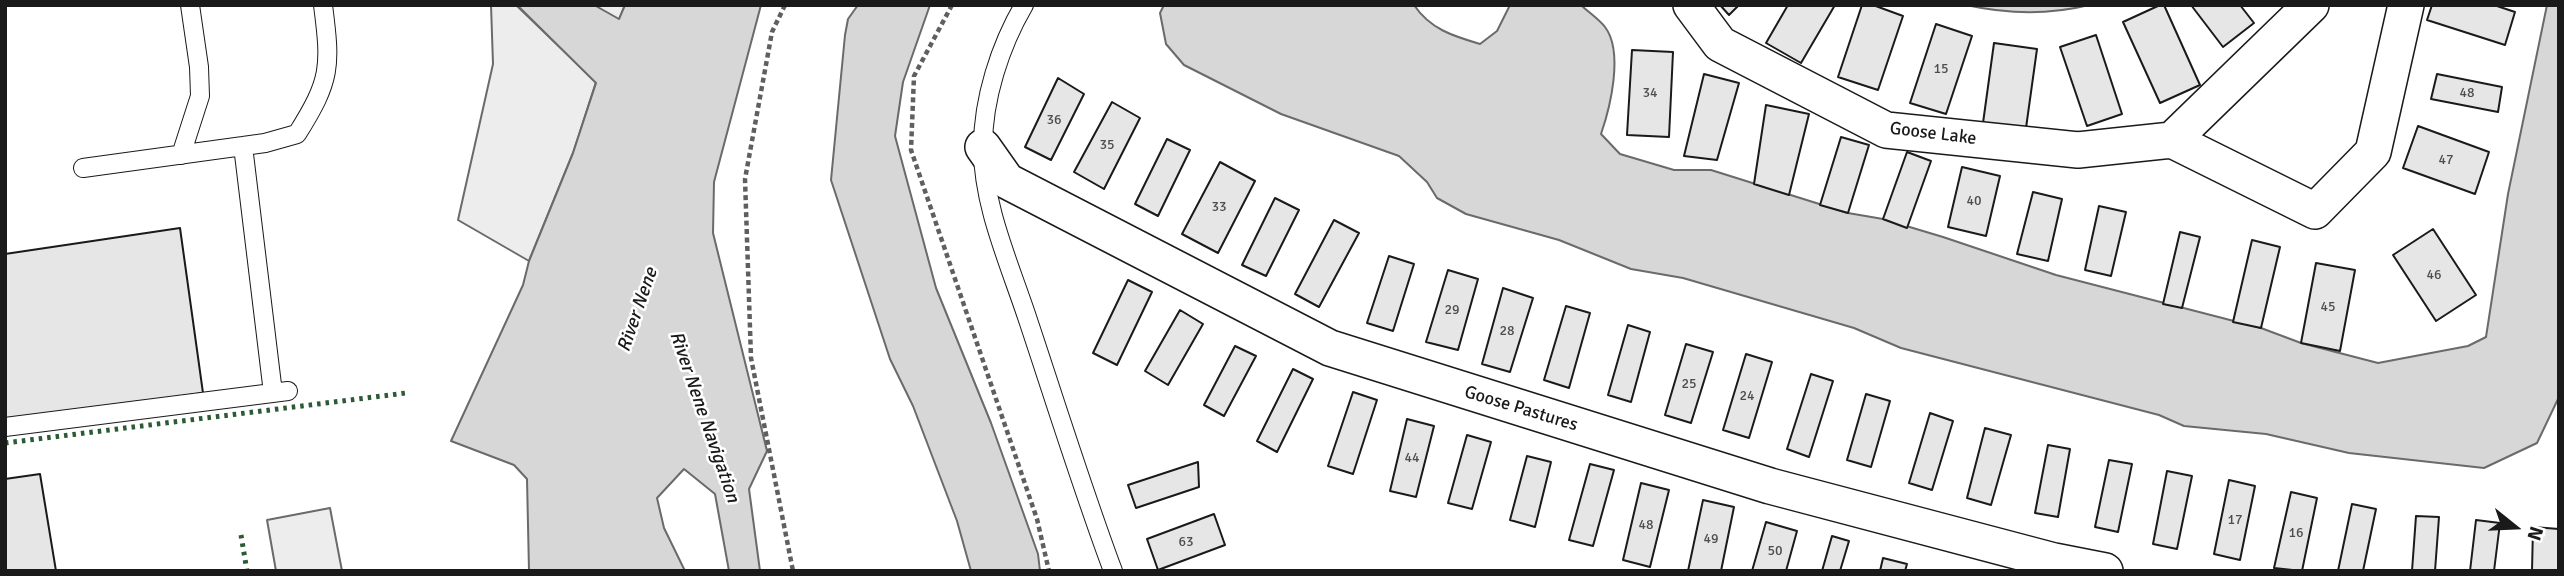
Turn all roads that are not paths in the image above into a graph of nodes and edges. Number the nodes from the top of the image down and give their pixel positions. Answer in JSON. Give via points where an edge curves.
{"nodes":[{"id":1,"x":190,"y":5,"type":"edge"},
{"id":2,"x":323,"y":5,"type":"edge"},
{"id":3,"x":1024,"y":5,"type":"edge"},
{"id":4,"x":1691,"y":5,"type":"edge"},
{"id":5,"x":2311,"y":5,"type":"edge"},
{"id":6,"x":2406,"y":5,"type":"edge"},
{"id":7,"x":2172,"y":140,"type":"junction"},
{"id":8,"x":243,"y":146,"type":"junction"},
{"id":9,"x":983,"y":147,"type":"junction"},
{"id":10,"x":181,"y":155,"type":"junction"},
{"id":11,"x":83,"y":168,"type":"dead end"},
{"id":12,"x":5,"y":427,"type":"edge"},
{"id":13,"x":1113,"y":571,"type":"edge"},
{"id":14,"x":2105,"y":571,"type":"edge"}],
"edges":[{"from":1,"to":10,"type":"lane","via":[[200,96]]},
{"from":2,"to":8,"type":"lane","via":[[330,59],[319,99],[297,134]]},
{"from":3,"to":9,"type":"lane","via":[[987,103]]},
{"from":4,"to":7,"type":"street","name":"Goose Lake","via":[[1720,44],[1886,130],[2078,150]]},
{"from":5,"to":7,"type":"street"},
{"from":6,"to":7,"type":"street","via":[[2373,152],[2315,211]]},
{"from":8,"to":10,"type":"lane"},
{"from":8,"to":12,"type":"lane","via":[[280,392]]},
{"from":9,"to":13,"type":"lane","via":[[994,213]]},
{"from":9,"to":14,"type":"street","name":"Goose Pastures","via":[[1007,181],[1330,348],[1770,486]]},
{"from":10,"to":11,"type":"lane"}]}
